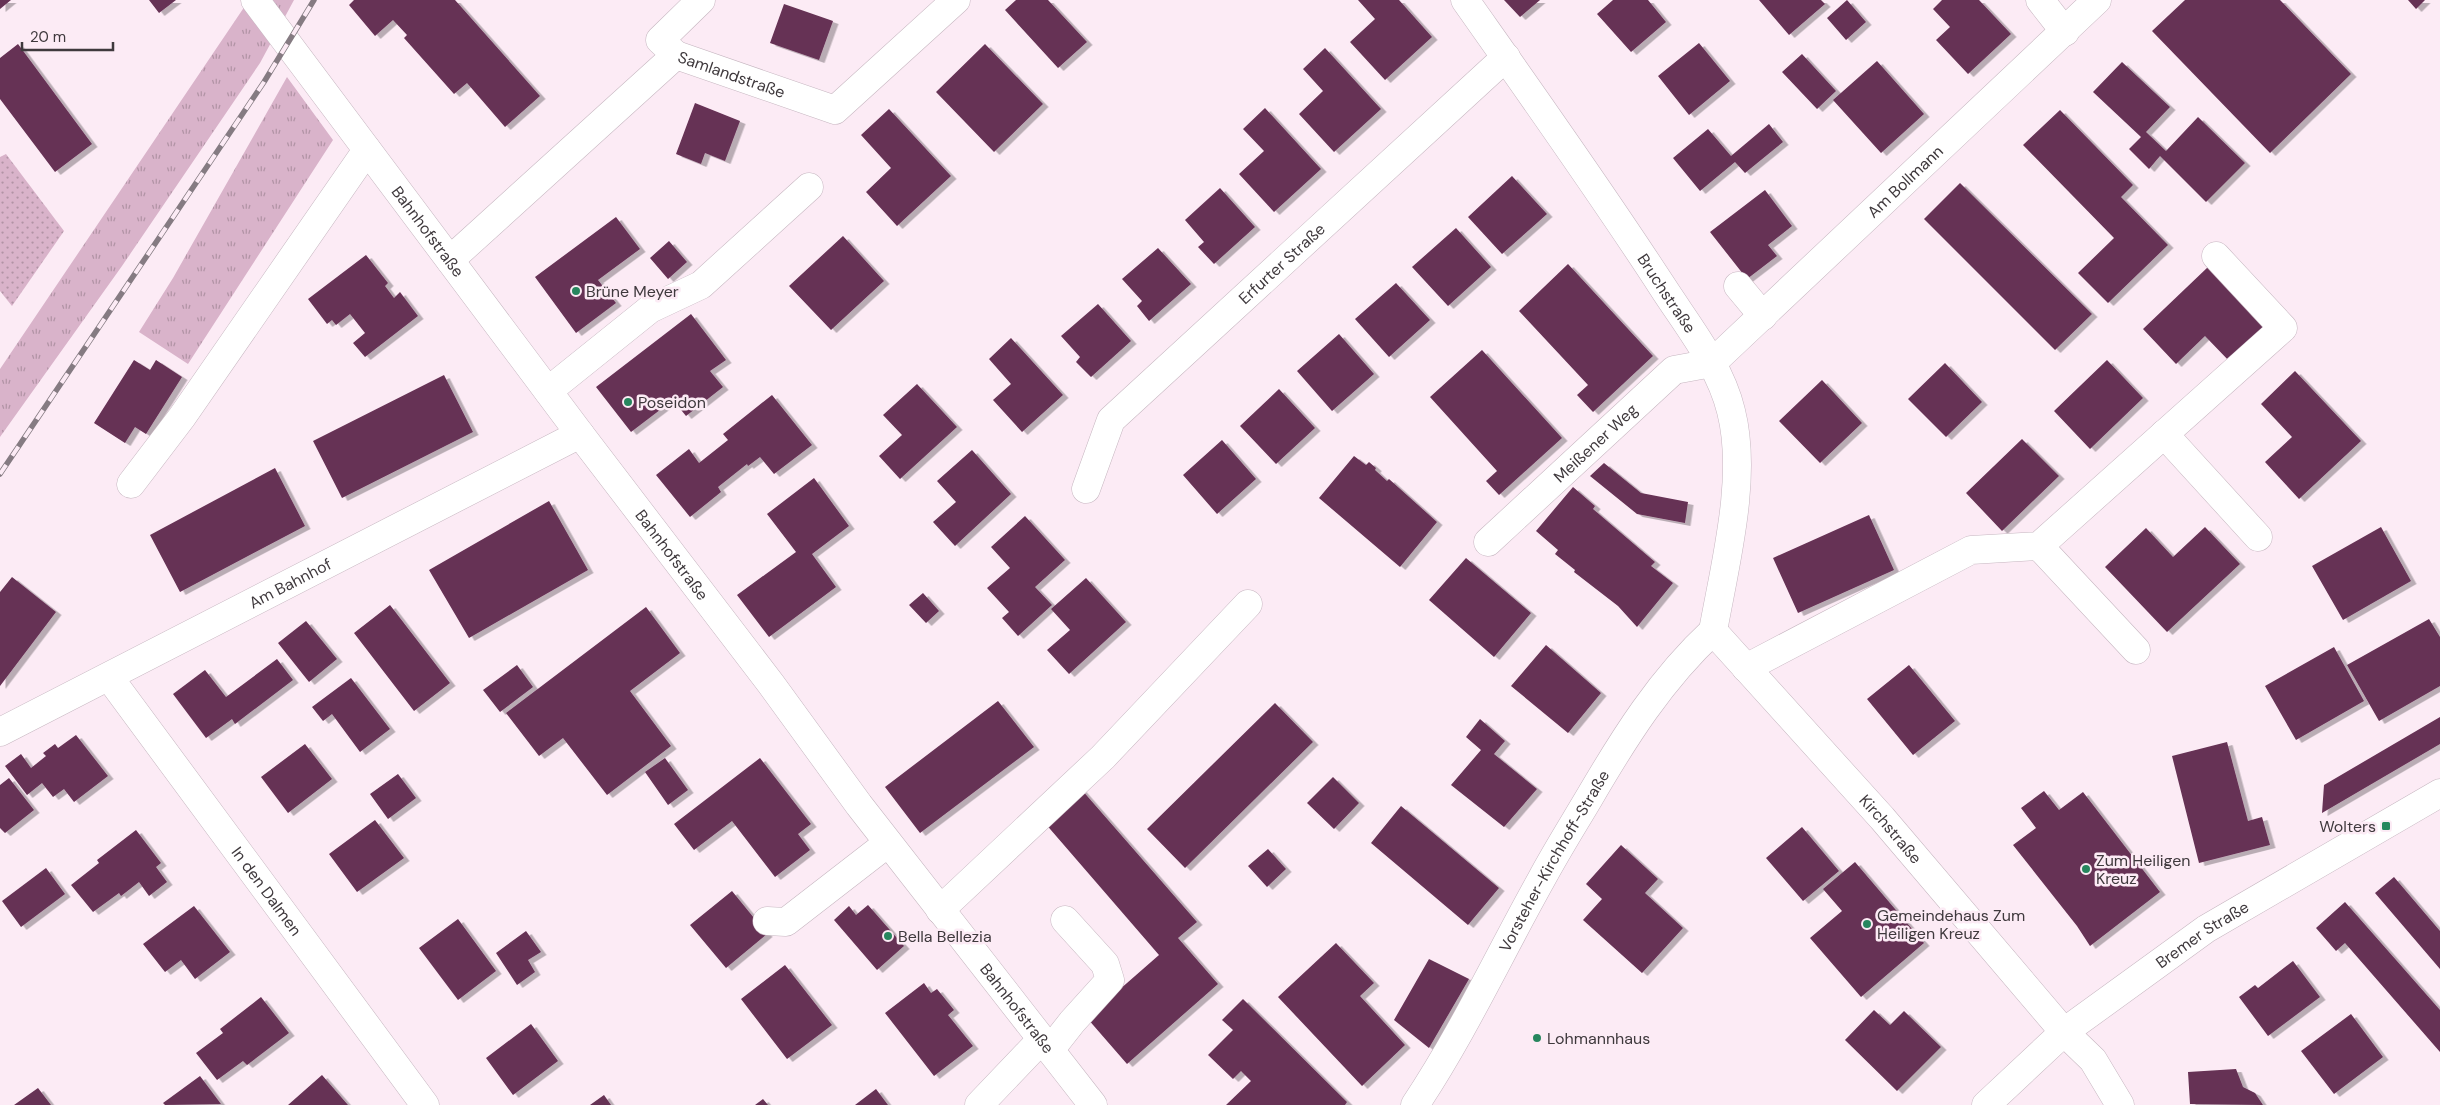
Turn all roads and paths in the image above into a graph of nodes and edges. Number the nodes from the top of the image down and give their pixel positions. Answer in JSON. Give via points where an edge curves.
{"nodes":[{"id":1,"x":255,"y":0,"type":"edge"},
{"id":2,"x":701,"y":0,"type":"edge"},
{"id":3,"x":956,"y":0,"type":"edge"},
{"id":4,"x":1465,"y":0,"type":"edge"},
{"id":5,"x":2040,"y":0,"type":"edge"},
{"id":6,"x":2097,"y":0,"type":"edge"},
{"id":7,"x":2065,"y":32,"type":"junction"},
{"id":8,"x":676,"y":55,"type":"junction"},
{"id":9,"x":1506,"y":57,"type":"junction"},
{"id":10,"x":367,"y":150,"type":"junction"},
{"id":11,"x":809,"y":187,"type":"dead end"},
{"id":12,"x":2216,"y":256,"type":"dead end"},
{"id":13,"x":450,"y":260,"type":"junction"},
{"id":14,"x":1738,"y":286,"type":"dead end"},
{"id":15,"x":1763,"y":316,"type":"junction"},
{"id":16,"x":1712,"y":363,"type":"junction"},
{"id":17,"x":548,"y":391,"type":"junction"},
{"id":18,"x":580,"y":434,"type":"junction"},
{"id":19,"x":2164,"y":434,"type":"junction"},
{"id":20,"x":131,"y":484,"type":"dead end"},
{"id":21,"x":1086,"y":490,"type":"dead end"},
{"id":22,"x":2258,"y":537,"type":"dead end"},
{"id":23,"x":1488,"y":542,"type":"dead end"},
{"id":24,"x":2039,"y":546,"type":"junction"},
{"id":25,"x":1248,"y":604,"type":"dead end"},
{"id":26,"x":1713,"y":631,"type":"junction"},
{"id":27,"x":2136,"y":650,"type":"dead end"},
{"id":28,"x":1746,"y":668,"type":"junction"},
{"id":29,"x":108,"y":678,"type":"junction"},
{"id":30,"x":0,"y":732,"type":"edge"},
{"id":31,"x":2440,"y":793,"type":"edge"},
{"id":32,"x":888,"y":843,"type":"junction"},
{"id":33,"x":940,"y":910,"type":"junction"},
{"id":34,"x":1065,"y":920,"type":"dead end"},
{"id":35,"x":767,"y":921,"type":"dead end"},
{"id":36,"x":2064,"y":1032,"type":"junction"},
{"id":37,"x":1046,"y":1045,"type":"junction"},
{"id":38,"x":425,"y":1105,"type":"edge"},
{"id":39,"x":979,"y":1105,"type":"edge"},
{"id":40,"x":1093,"y":1105,"type":"edge"},
{"id":41,"x":1416,"y":1105,"type":"edge"},
{"id":42,"x":1986,"y":1105,"type":"edge"},
{"id":43,"x":2120,"y":1105,"type":"edge"}],
"edges":[{"from":1,"to":10,"type":"street","name":"Bahnhofstraße"},
{"from":2,"to":8,"type":"street","via":[[660,40]]},
{"from":3,"to":8,"type":"street","name":"Samlandstraße","via":[[835,110]]},
{"from":4,"to":9,"type":"street","name":"Bruchstraße"},
{"from":5,"to":7,"type":"street"},
{"from":6,"to":7,"type":"street","name":"Am Bollmann"},
{"from":7,"to":15,"type":"street","name":"Am Bollmann"},
{"from":8,"to":13,"type":"street","name":"Samlandstraße"},
{"from":9,"to":16,"type":"street","name":"Bruchstraße"},
{"from":9,"to":21,"type":"street","name":"Erfurter Straße","via":[[1111,420]]},
{"from":10,"to":13,"type":"street","name":"Bahnhofstraße"},
{"from":10,"to":20,"type":"street","via":[[182,417]]},
{"from":11,"to":17,"type":"street","via":[[701,285],[650,309]]},
{"from":12,"to":19,"type":"street","via":[[2283,328]]},
{"from":13,"to":17,"type":"street","name":"Bahnhofstraße"},
{"from":14,"to":15,"type":"street"},
{"from":15,"to":16,"type":"street","name":"Am Bollmann"},
{"from":16,"to":23,"type":"street","name":"Meißener Weg","via":[[1674,370]]},
{"from":16,"to":26,"type":"street","name":"Bruchstraße","via":[[1731,410],[1738,470]]},
{"from":17,"to":18,"type":"street","name":"Bahnhofstraße"},
{"from":18,"to":29,"type":"street","name":"Am Bahnhof"},
{"from":18,"to":32,"type":"street","name":"Bahnhofstraße"},
{"from":19,"to":22,"type":"street"},
{"from":19,"to":24,"type":"street"},
{"from":24,"to":27,"type":"street"},
{"from":24,"to":28,"type":"street","via":[[1971,550]]},
{"from":25,"to":33,"type":"street","via":[[1103,757]]},
{"from":26,"to":28,"type":"street","name":"Kirchstraße"},
{"from":26,"to":41,"type":"street","name":"Vorsteher-Kirchhoff-Straße","via":[[1665,681],[1620,744]]},
{"from":28,"to":36,"type":"street","name":"Kirchstraße","via":[[1882,818]]},
{"from":29,"to":30,"type":"street","name":"Am Bahnhof"},
{"from":29,"to":38,"type":"street","name":"In den Dalmen"},
{"from":31,"to":36,"type":"street","name":"Bremer Straße","via":[[2206,929]]},
{"from":32,"to":33,"type":"street","name":"Bahnhofstraße"},
{"from":32,"to":35,"type":"street","via":[[786,922]]},
{"from":33,"to":37,"type":"street","name":"Bahnhofstraße"},
{"from":34,"to":37,"type":"street","via":[[1105,964],[1110,980]]},
{"from":36,"to":42,"type":"street","name":"Bremer Straße"},
{"from":36,"to":43,"type":"street","name":"Kirchstraße","via":[[2093,1060]]},
{"from":37,"to":39,"type":"street"},
{"from":37,"to":40,"type":"street","name":"Bahnhofstraße"}]}
